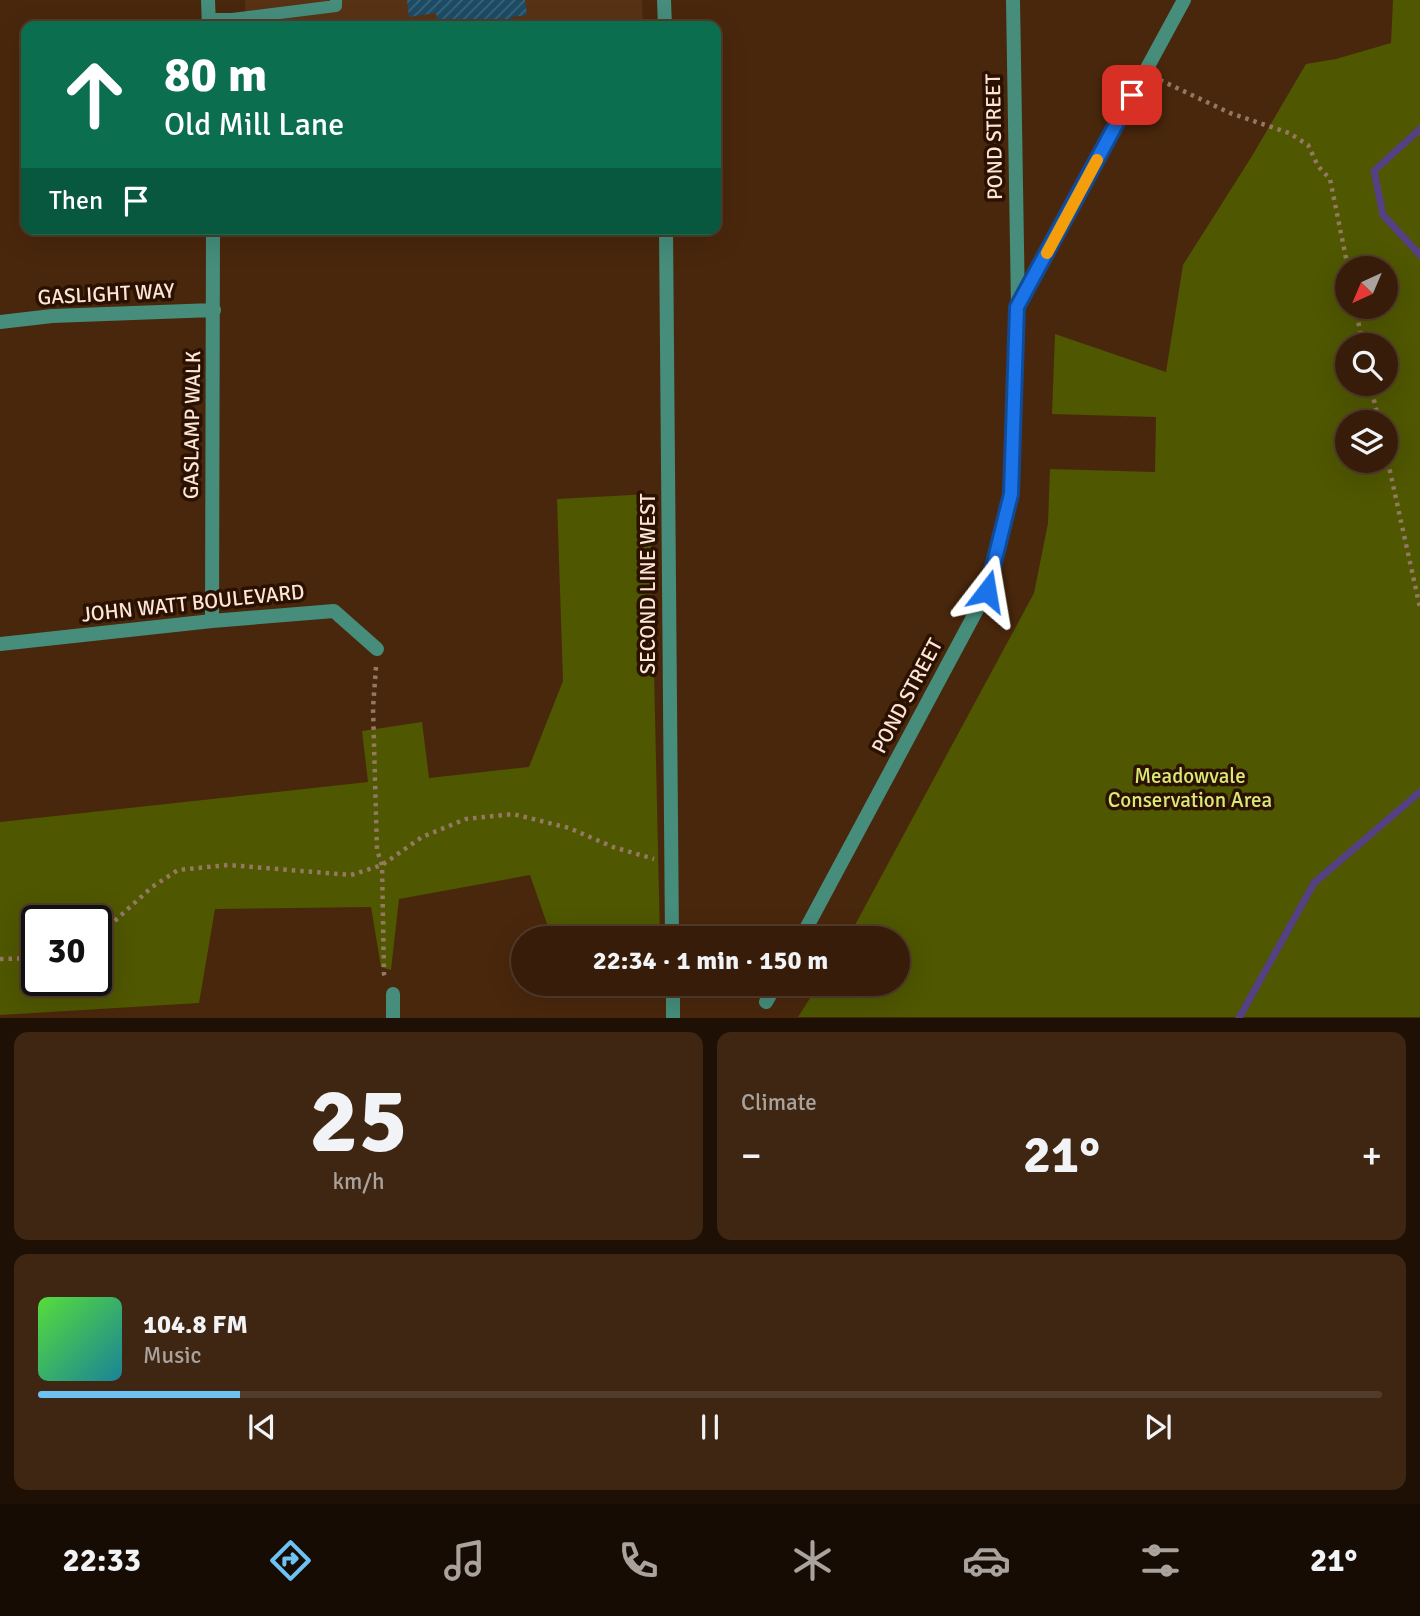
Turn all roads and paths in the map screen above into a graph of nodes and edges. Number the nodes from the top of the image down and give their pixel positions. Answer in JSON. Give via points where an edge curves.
{"nodes":[{"id":1,"x":208,"y":0,"type":"edge"},
{"id":2,"x":335,"y":0,"type":"edge"},
{"id":3,"x":664,"y":0,"type":"edge"},
{"id":4,"x":1013,"y":0,"type":"edge"},
{"id":5,"x":1184,"y":0,"type":"edge"},
{"id":6,"x":209,"y":21,"type":"edge"},
{"id":7,"x":220,"y":21,"type":"edge"},
{"id":8,"x":664,"y":21,"type":"edge"},
{"id":9,"x":1144,"y":71,"type":"junction"},
{"id":10,"x":213,"y":235,"type":"edge"},
{"id":11,"x":666,"y":235,"type":"edge"},
{"id":12,"x":1346,"y":256,"type":"edge"},
{"id":13,"x":1017,"y":307,"type":"junction"},
{"id":14,"x":214,"y":310,"type":"junction"},
{"id":15,"x":0,"y":322,"type":"edge"},
{"id":16,"x":1390,"y":473,"type":"edge"},
{"id":17,"x":1420,"y":608,"type":"edge"},
{"id":18,"x":212,"y":621,"type":"junction"},
{"id":19,"x":0,"y":644,"type":"edge"},
{"id":20,"x":377,"y":649,"type":"joint"},
{"id":21,"x":672,"y":864,"type":"junction"},
{"id":22,"x":382,"y":865,"type":"junction"},
{"id":23,"x":112,"y":923,"type":"edge"},
{"id":24,"x":672,"y":926,"type":"edge"},
{"id":25,"x":807,"y":926,"type":"edge"},
{"id":26,"x":21,"y":959,"type":"edge"},
{"id":27,"x":0,"y":960,"type":"edge"},
{"id":28,"x":393,"y":994,"type":"joint"},
{"id":29,"x":673,"y":996,"type":"edge"},
{"id":30,"x":769,"y":996,"type":"edge"},
{"id":31,"x":766,"y":1002,"type":"dead end"},
{"id":32,"x":393,"y":1017,"type":"edge"},
{"id":33,"x":673,"y":1017,"type":"edge"}],
"edges":[{"from":1,"to":6,"type":"street"},
{"from":2,"to":7,"type":"lane","via":[[336,6]]},
{"from":3,"to":8,"type":"street"},
{"from":4,"to":13,"type":"street","name":"POND STREET"},
{"from":5,"to":9,"type":"street"},
{"from":9,"to":12,"type":"path","via":[[1199,100],[1289,133],[1308,145],[1330,179]]},
{"from":9,"to":13,"type":"street"},
{"from":10,"to":14,"type":"street","name":"GASLAMP WALK"},
{"from":11,"to":21,"type":"street","name":"SECOND LINE WEST"},
{"from":13,"to":25,"type":"street","name":"POND STREET","via":[[1011,494],[987,591]]},
{"from":14,"to":15,"type":"street","name":"GASLIGHT WAY"},
{"from":14,"to":18,"type":"street","name":"GASLAMP WALK"},
{"from":16,"to":17,"type":"path"},
{"from":18,"to":19,"type":"street","name":"JOHN WATT BOULEVARD"},
{"from":18,"to":20,"type":"street","name":"JOHN WATT BOULEVARD","via":[[334,611]]},
{"from":20,"to":22,"type":"path","via":[[374,734],[377,850]]},
{"from":21,"to":22,"type":"path","via":[[513,814],[466,819],[422,837]]},
{"from":21,"to":24,"type":"street","name":"SECOND LINE WEST"},
{"from":22,"to":23,"type":"path","via":[[351,875],[228,865],[178,870]]},
{"from":22,"to":28,"type":"path","via":[[384,974]]},
{"from":26,"to":27,"type":"path"},
{"from":28,"to":32,"type":"street"},
{"from":29,"to":33,"type":"street"},
{"from":30,"to":31,"type":"street"}]}
